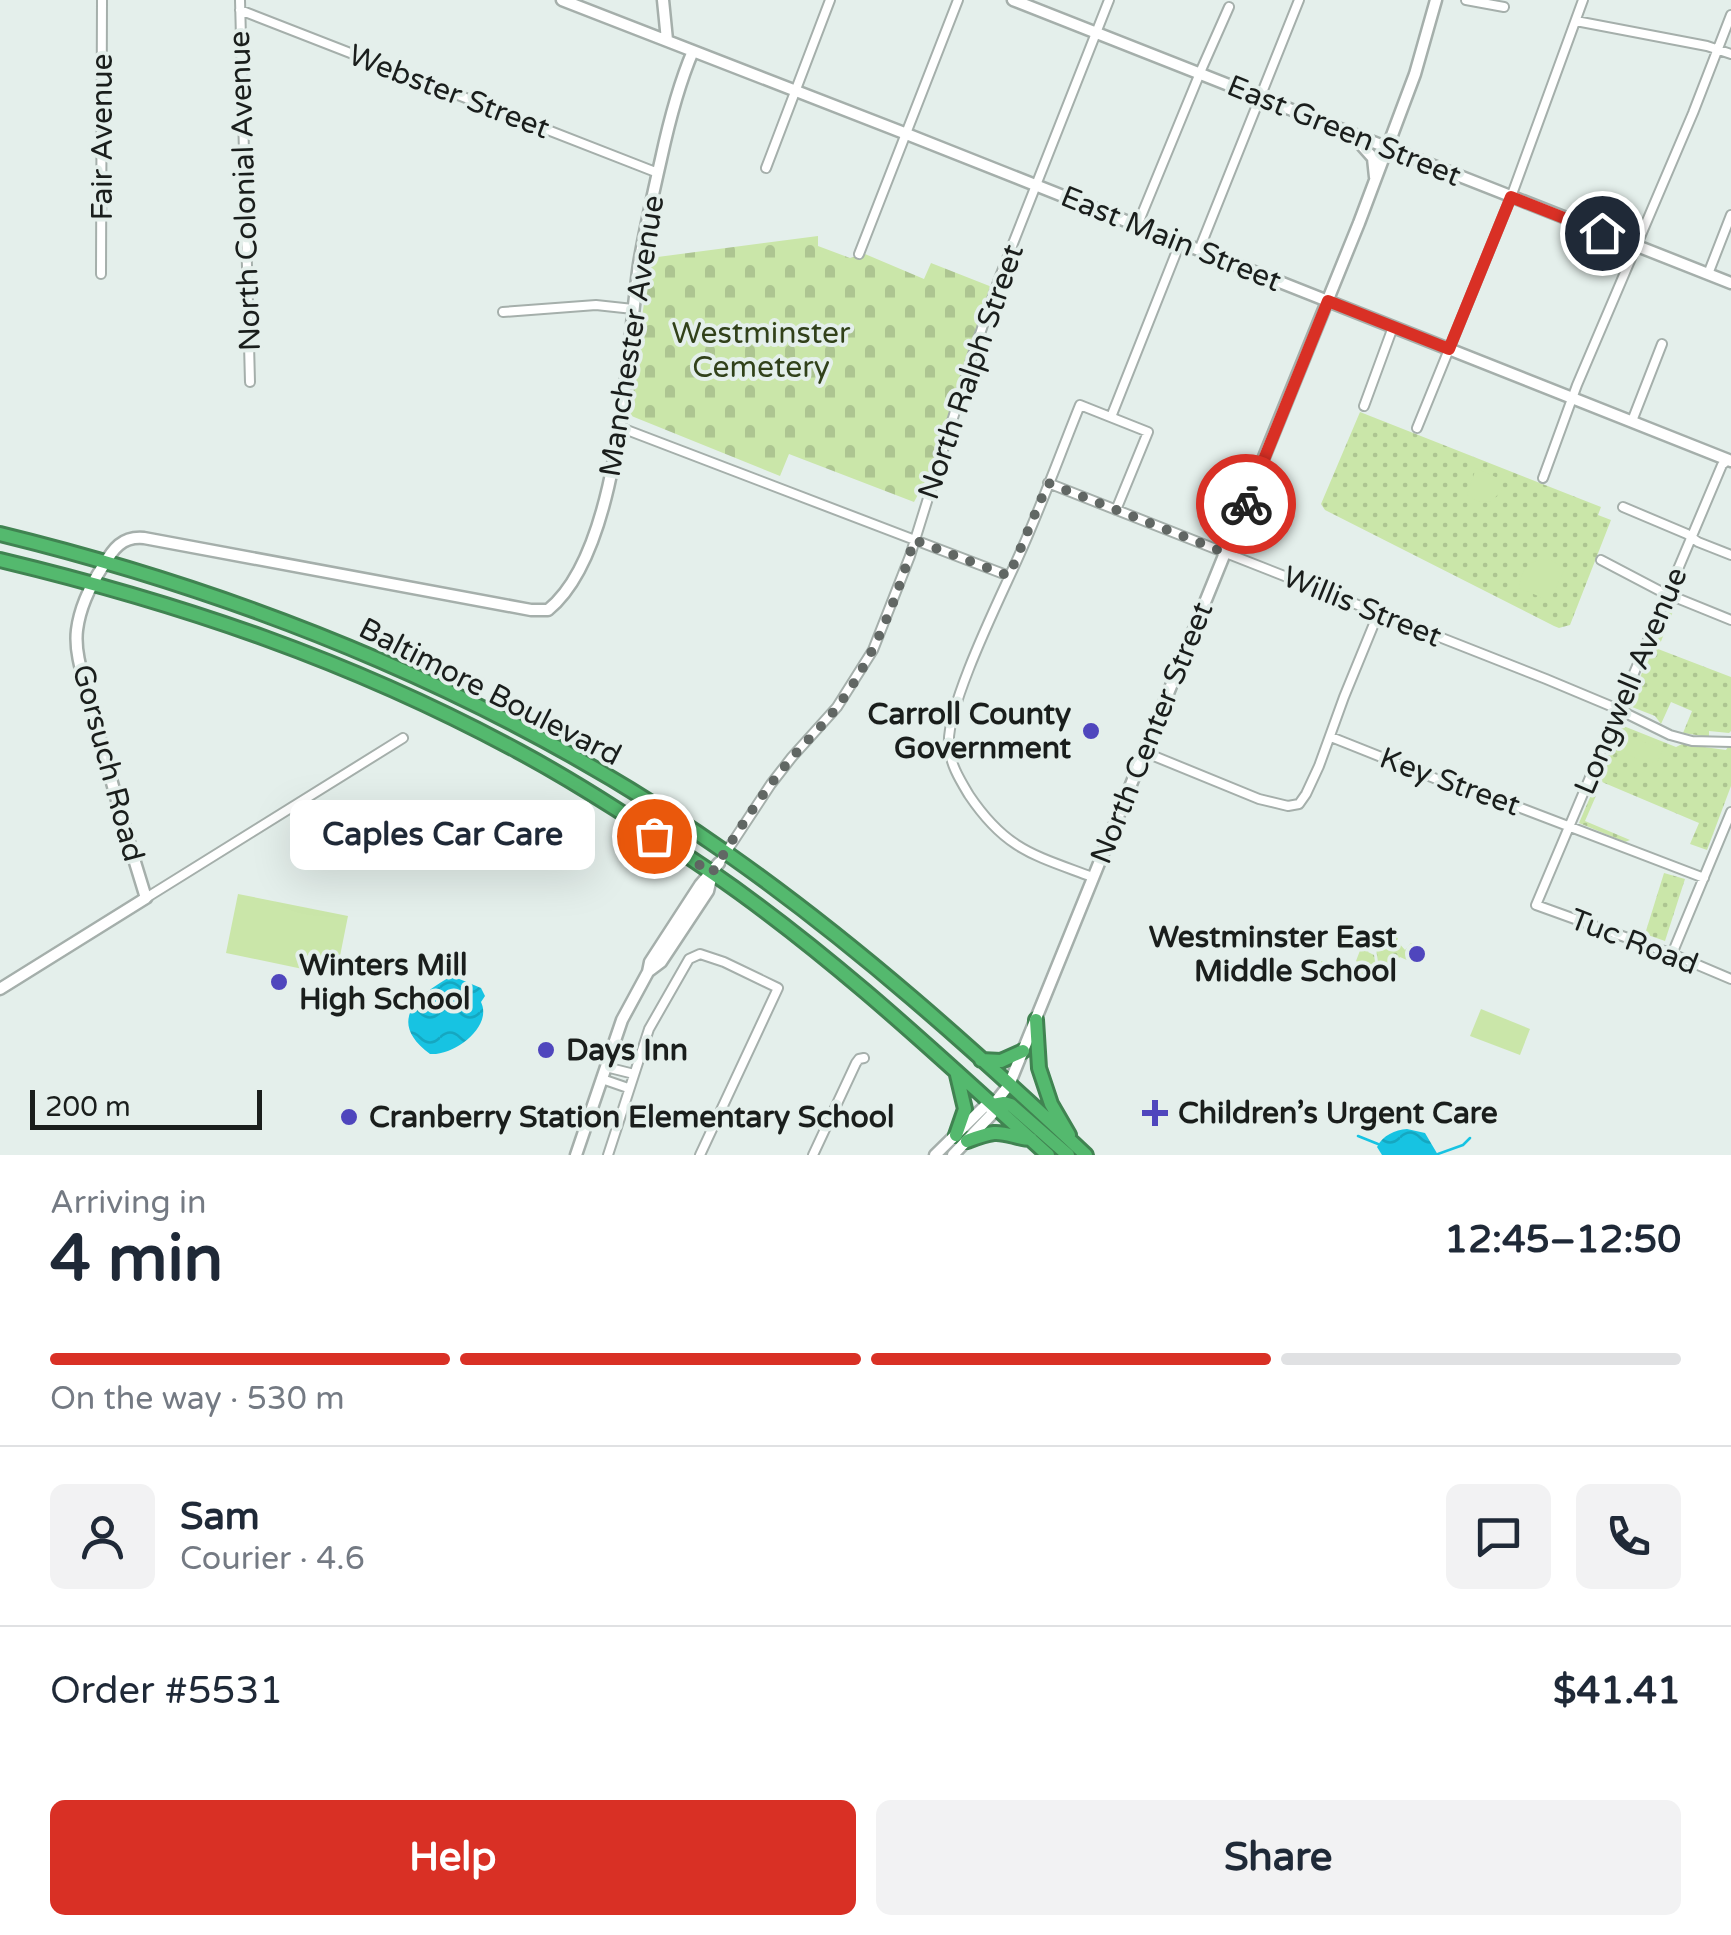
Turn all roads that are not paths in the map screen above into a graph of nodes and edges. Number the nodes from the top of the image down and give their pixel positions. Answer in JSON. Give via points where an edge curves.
{"nodes":[{"id":1,"x":102,"y":0,"type":"edge"},
{"id":2,"x":562,"y":0,"type":"edge"},
{"id":3,"x":663,"y":0,"type":"edge"},
{"id":4,"x":830,"y":0,"type":"edge"},
{"id":5,"x":958,"y":0,"type":"edge"},
{"id":6,"x":1013,"y":0,"type":"edge"},
{"id":7,"x":1109,"y":0,"type":"edge"},
{"id":8,"x":1299,"y":0,"type":"edge"},
{"id":9,"x":1436,"y":0,"type":"edge"},
{"id":10,"x":1466,"y":0,"type":"edge"},
{"id":11,"x":1584,"y":0,"type":"edge"},
{"id":12,"x":240,"y":5,"type":"edge"},
{"id":13,"x":1230,"y":7,"type":"dead end"},
{"id":14,"x":1504,"y":7,"type":"dead end"},
{"id":15,"x":1731,"y":15,"type":"edge"},
{"id":16,"x":1576,"y":20,"type":"junction"},
{"id":17,"x":1096,"y":33,"type":"junction"},
{"id":18,"x":667,"y":40,"type":"junction"},
{"id":19,"x":1718,"y":49,"type":"junction"},
{"id":20,"x":694,"y":50,"type":"junction"},
{"id":21,"x":1731,"y":54,"type":"edge"},
{"id":22,"x":1200,"y":74,"type":"junction"},
{"id":23,"x":795,"y":90,"type":"junction"},
{"id":24,"x":1259,"y":98,"type":"junction"},
{"id":25,"x":1335,"y":128,"type":"junction"},
{"id":26,"x":906,"y":134,"type":"junction"},
{"id":27,"x":1388,"y":148,"type":"junction"},
{"id":28,"x":766,"y":168,"type":"dead end"},
{"id":29,"x":658,"y":172,"type":"junction"},
{"id":30,"x":1374,"y":183,"type":"junction"},
{"id":31,"x":1037,"y":186,"type":"junction"},
{"id":32,"x":1511,"y":197,"type":"junction"},
{"id":33,"x":1731,"y":215,"type":"edge"},
{"id":34,"x":1138,"y":226,"type":"junction"},
{"id":35,"x":1180,"y":243,"type":"junction"},
{"id":36,"x":1636,"y":246,"type":"junction"},
{"id":37,"x":1200,"y":250,"type":"junction"},
{"id":38,"x":858,"y":254,"type":"dead end"},
{"id":39,"x":102,"y":274,"type":"dead end"},
{"id":40,"x":1708,"y":274,"type":"junction"},
{"id":41,"x":1731,"y":283,"type":"edge"},
{"id":42,"x":1328,"y":301,"type":"junction"},
{"id":43,"x":633,"y":309,"type":"junction"},
{"id":44,"x":503,"y":312,"type":"dead end"},
{"id":45,"x":1393,"y":327,"type":"junction"},
{"id":46,"x":1662,"y":344,"type":"dead end"},
{"id":47,"x":1449,"y":349,"type":"junction"},
{"id":48,"x":250,"y":382,"type":"dead end"},
{"id":49,"x":1574,"y":397,"type":"junction"},
{"id":50,"x":1364,"y":406,"type":"dead end"},
{"id":51,"x":1111,"y":418,"type":"junction"},
{"id":52,"x":1632,"y":421,"type":"junction"},
{"id":53,"x":619,"y":427,"type":"junction"},
{"id":54,"x":1417,"y":428,"type":"dead end"},
{"id":55,"x":1730,"y":460,"type":"edge"},
{"id":56,"x":1543,"y":478,"type":"dead end"},
{"id":57,"x":1048,"y":483,"type":"junction"},
{"id":58,"x":1623,"y":508,"type":"dead end"},
{"id":59,"x":1116,"y":510,"type":"junction"},
{"id":60,"x":0,"y":534,"type":"edge"},
{"id":61,"x":1692,"y":538,"type":"junction"},
{"id":62,"x":914,"y":540,"type":"junction"},
{"id":63,"x":1226,"y":553,"type":"junction"},
{"id":64,"x":1731,"y":555,"type":"edge"},
{"id":65,"x":0,"y":560,"type":"edge"},
{"id":66,"x":1601,"y":560,"type":"dead end"},
{"id":67,"x":105,"y":562,"type":"junction"},
{"id":68,"x":1009,"y":576,"type":"junction"},
{"id":69,"x":92,"y":582,"type":"junction"},
{"id":70,"x":1668,"y":594,"type":"junction"},
{"id":71,"x":548,"y":610,"type":"joint"},
{"id":72,"x":1378,"y":614,"type":"junction"},
{"id":73,"x":1731,"y":620,"type":"edge"},
{"id":74,"x":1619,"y":710,"type":"junction"},
{"id":75,"x":1331,"y":737,"type":"junction"},
{"id":76,"x":403,"y":738,"type":"dead end"},
{"id":77,"x":1731,"y":742,"type":"edge"},
{"id":78,"x":1144,"y":752,"type":"junction"},
{"id":79,"x":1731,"y":812,"type":"edge"},
{"id":80,"x":1569,"y":828,"type":"junction"},
{"id":81,"x":719,"y":863,"type":"junction"},
{"id":82,"x":137,"y":870,"type":"junction"},
{"id":83,"x":1092,"y":877,"type":"junction"},
{"id":84,"x":1704,"y":878,"type":"junction"},
{"id":85,"x":146,"y":898,"type":"junction"},
{"id":86,"x":1536,"y":905,"type":"joint"},
{"id":87,"x":118,"y":916,"type":"junction"},
{"id":88,"x":1672,"y":954,"type":"junction"},
{"id":89,"x":1731,"y":979,"type":"edge"},
{"id":90,"x":0,"y":990,"type":"edge"},
{"id":91,"x":1036,"y":1020,"type":"junction"},
{"id":92,"x":1023,"y":1052,"type":"junction"},
{"id":93,"x":864,"y":1058,"type":"dead end"},
{"id":94,"x":980,"y":1060,"type":"junction"},
{"id":95,"x":606,"y":1066,"type":"junction"},
{"id":96,"x":956,"y":1072,"type":"junction"},
{"id":97,"x":634,"y":1074,"type":"junction"},
{"id":98,"x":602,"y":1079,"type":"junction"},
{"id":99,"x":1009,"y":1085,"type":"junction"},
{"id":100,"x":628,"y":1088,"type":"junction"},
{"id":101,"x":993,"y":1104,"type":"junction"},
{"id":102,"x":961,"y":1138,"type":"junction"},
{"id":103,"x":1031,"y":1139,"type":"junction"},
{"id":104,"x":1070,"y":1148,"type":"edge"},
{"id":105,"x":576,"y":1155,"type":"edge"},
{"id":106,"x":608,"y":1155,"type":"edge"},
{"id":107,"x":700,"y":1155,"type":"edge"},
{"id":108,"x":813,"y":1155,"type":"edge"},
{"id":109,"x":935,"y":1155,"type":"edge"},
{"id":110,"x":953,"y":1155,"type":"edge"},
{"id":111,"x":1048,"y":1155,"type":"edge"},
{"id":112,"x":1086,"y":1155,"type":"edge"}],
"edges":[{"from":1,"to":39,"type":"street","name":"Fair Avenue"},
{"from":2,"to":18,"type":"street","name":"East Main Street","via":[[648,27]]},
{"from":3,"to":18,"type":"street"},
{"from":4,"to":23,"type":"street"},
{"from":5,"to":26,"type":"street"},
{"from":6,"to":17,"type":"street","name":"East Green Street"},
{"from":7,"to":17,"type":"street","name":"North Ralph Street"},
{"from":8,"to":24,"type":"street"},
{"from":9,"to":27,"type":"street","name":"North Center Street"},
{"from":10,"to":14,"type":"street"},
{"from":11,"to":16,"type":"street"},
{"from":12,"to":29,"type":"street","name":"Webster Street"},
{"from":12,"to":48,"type":"street","name":"North Colonial Avenue"},
{"from":13,"to":22,"type":"street"},
{"from":15,"to":19,"type":"street"},
{"from":16,"to":19,"type":"street"},
{"from":16,"to":32,"type":"street"},
{"from":17,"to":22,"type":"street","name":"East Green Street"},
{"from":17,"to":31,"type":"street","name":"North Ralph Street"},
{"from":18,"to":20,"type":"street","name":"East Main Street"},
{"from":19,"to":21,"type":"street"},
{"from":19,"to":36,"type":"street"},
{"from":20,"to":23,"type":"street","name":"East Main Street"},
{"from":20,"to":29,"type":"street","name":"Manchester Avenue"},
{"from":22,"to":24,"type":"street","name":"East Green Street"},
{"from":22,"to":34,"type":"street"},
{"from":23,"to":26,"type":"street","name":"East Main Street"},
{"from":23,"to":28,"type":"street"},
{"from":24,"to":25,"type":"street","name":"East Green Street"},
{"from":24,"to":37,"type":"street"},
{"from":25,"to":27,"type":"street","name":"East Green Street"},
{"from":25,"to":30,"type":"street","via":[[1370,154]]},
{"from":26,"to":31,"type":"street","name":"East Main Street"},
{"from":26,"to":38,"type":"street"},
{"from":27,"to":30,"type":"street","name":"North Center Street"},
{"from":27,"to":32,"type":"street","name":"East Green Street"},
{"from":29,"to":43,"type":"street","name":"Manchester Avenue"},
{"from":30,"to":42,"type":"street","name":"North Center Street"},
{"from":31,"to":34,"type":"street","name":"East Main Street"},
{"from":31,"to":62,"type":"street","name":"North Ralph Street","via":[[999,280]]},
{"from":32,"to":36,"type":"street","name":"East Green Street"},
{"from":32,"to":47,"type":"street"},
{"from":33,"to":40,"type":"street"},
{"from":34,"to":35,"type":"street","name":"East Main Street"},
{"from":35,"to":37,"type":"street","name":"East Main Street"},
{"from":35,"to":51,"type":"street"},
{"from":36,"to":40,"type":"street","name":"East Green Street"},
{"from":36,"to":49,"type":"street"},
{"from":37,"to":42,"type":"street","name":"East Main Street"},
{"from":40,"to":41,"type":"street","name":"East Green Street"},
{"from":42,"to":45,"type":"street","name":"East Main Street"},
{"from":42,"to":63,"type":"street","name":"North Center Street"},
{"from":43,"to":44,"type":"street"},
{"from":43,"to":53,"type":"street","name":"Manchester Avenue"},
{"from":45,"to":47,"type":"street","name":"East Main Street"},
{"from":45,"to":50,"type":"street"},
{"from":46,"to":52,"type":"street"},
{"from":47,"to":49,"type":"street","name":"East Main Street"},
{"from":47,"to":54,"type":"street"},
{"from":49,"to":52,"type":"street","name":"East Main Street"},
{"from":49,"to":56,"type":"street"},
{"from":51,"to":57,"type":"street","via":[[1080,405]]},
{"from":51,"to":59,"type":"street","via":[[1148,432]]},
{"from":52,"to":55,"type":"street","name":"East Main Street"},
{"from":53,"to":62,"type":"street"},
{"from":53,"to":71,"type":"street","name":"Manchester Avenue","via":[[606,499],[584,562]]},
{"from":55,"to":61,"type":"street","name":"Longwell Avenue","via":[[1722,465]]},
{"from":57,"to":59,"type":"street","name":"Willis Street"},
{"from":57,"to":68,"type":"street"},
{"from":58,"to":61,"type":"street"},
{"from":59,"to":63,"type":"street","name":"Willis Street"},
{"from":60,"to":67,"type":"highway","name":"Baltimore Boulevard"},
{"from":61,"to":64,"type":"street"},
{"from":61,"to":70,"type":"street","name":"Longwell Avenue"},
{"from":62,"to":68,"type":"street"},
{"from":62,"to":81,"type":"street","name":"North Ralph Street","via":[[857,678],[771,784]]},
{"from":63,"to":72,"type":"street","name":"Willis Street"},
{"from":63,"to":78,"type":"street","name":"North Center Street"},
{"from":65,"to":69,"type":"highway","name":"Baltimore Boulevard"},
{"from":66,"to":70,"type":"street"},
{"from":67,"to":69,"type":"street","name":"Gorsuch Road"},
{"from":67,"to":71,"type":"street","name":"Gorsuch Road","via":[[124,540],[144,538]]},
{"from":67,"to":81,"type":"highway","name":"Baltimore Boulevard","via":[[310,632],[461,698],[640,796]]},
{"from":68,"to":83,"type":"street","via":[[958,701],[949,735],[954,768],[999,833]]},
{"from":69,"to":81,"type":"highway","name":"Baltimore Boulevard","via":[[277,641],[426,705]]},
{"from":69,"to":82,"type":"street","name":"Gorsuch Road","via":[[78,652]]},
{"from":70,"to":73,"type":"street"},
{"from":70,"to":74,"type":"street","name":"Longwell Avenue"},
{"from":72,"to":74,"type":"street","name":"Willis Street"},
{"from":72,"to":75,"type":"street"},
{"from":74,"to":77,"type":"street","name":"Willis Street","via":[[1692,741]]},
{"from":74,"to":80,"type":"street","name":"Longwell Avenue"},
{"from":75,"to":78,"type":"street","via":[[1304,798],[1290,806],[1259,800]]},
{"from":75,"to":80,"type":"street","name":"Key Street"},
{"from":76,"to":85,"type":"street"},
{"from":78,"to":83,"type":"street","name":"North Center Street"},
{"from":79,"to":84,"type":"street"},
{"from":80,"to":84,"type":"street","name":"Key Street"},
{"from":80,"to":86,"type":"street","name":"Longwell Avenue"},
{"from":81,"to":94,"type":"highway","name":"Baltimore Boulevard","via":[[838,935]]},
{"from":81,"to":95,"type":"street","via":[[650,962]]},
{"from":81,"to":96,"type":"highway","name":"Baltimore Boulevard"},
{"from":82,"to":85,"type":"street","name":"Gorsuch Road"},
{"from":82,"to":87,"type":"street","via":[[135,892]]},
{"from":83,"to":91,"type":"street","name":"North Center Street"},
{"from":84,"to":88,"type":"street"},
{"from":85,"to":87,"type":"street","name":"Gorsuch Road"},
{"from":86,"to":88,"type":"street","name":"Tuc Road"},
{"from":87,"to":90,"type":"street","name":"Gorsuch Road"},
{"from":88,"to":89,"type":"street","name":"Tuc Road"},
{"from":91,"to":92,"type":"street","name":"North Center Street"},
{"from":91,"to":104,"type":"highway","via":[[1044,1086]]},
{"from":92,"to":94,"type":"highway"},
{"from":92,"to":99,"type":"street","name":"North Center Street"},
{"from":93,"to":108,"type":"street"},
{"from":94,"to":99,"type":"highway","name":"Baltimore Boulevard"},
{"from":95,"to":97,"type":"street"},
{"from":95,"to":98,"type":"street"},
{"from":96,"to":101,"type":"highway","name":"Baltimore Boulevard"},
{"from":96,"to":102,"type":"highway","via":[[965,1103]]},
{"from":97,"to":100,"type":"street"},
{"from":97,"to":107,"type":"street","via":[[650,1028],[689,959],[709,956],[778,988]]},
{"from":98,"to":100,"type":"street"},
{"from":98,"to":105,"type":"street"},
{"from":99,"to":101,"type":"street","name":"North Center Street"},
{"from":99,"to":104,"type":"highway","name":"Baltimore Boulevard"},
{"from":100,"to":106,"type":"street"},
{"from":101,"to":102,"type":"street","name":"North Center Street"},
{"from":101,"to":103,"type":"highway","name":"Baltimore Boulevard"},
{"from":101,"to":104,"type":"highway","via":[[1011,1105]]},
{"from":102,"to":103,"type":"highway","via":[[994,1133]]},
{"from":102,"to":109,"type":"street","name":"North Center Street"},
{"from":102,"to":110,"type":"street","name":"North Center Street"},
{"from":103,"to":111,"type":"highway","name":"Baltimore Boulevard"},
{"from":104,"to":112,"type":"highway","name":"Baltimore Boulevard"}]}
